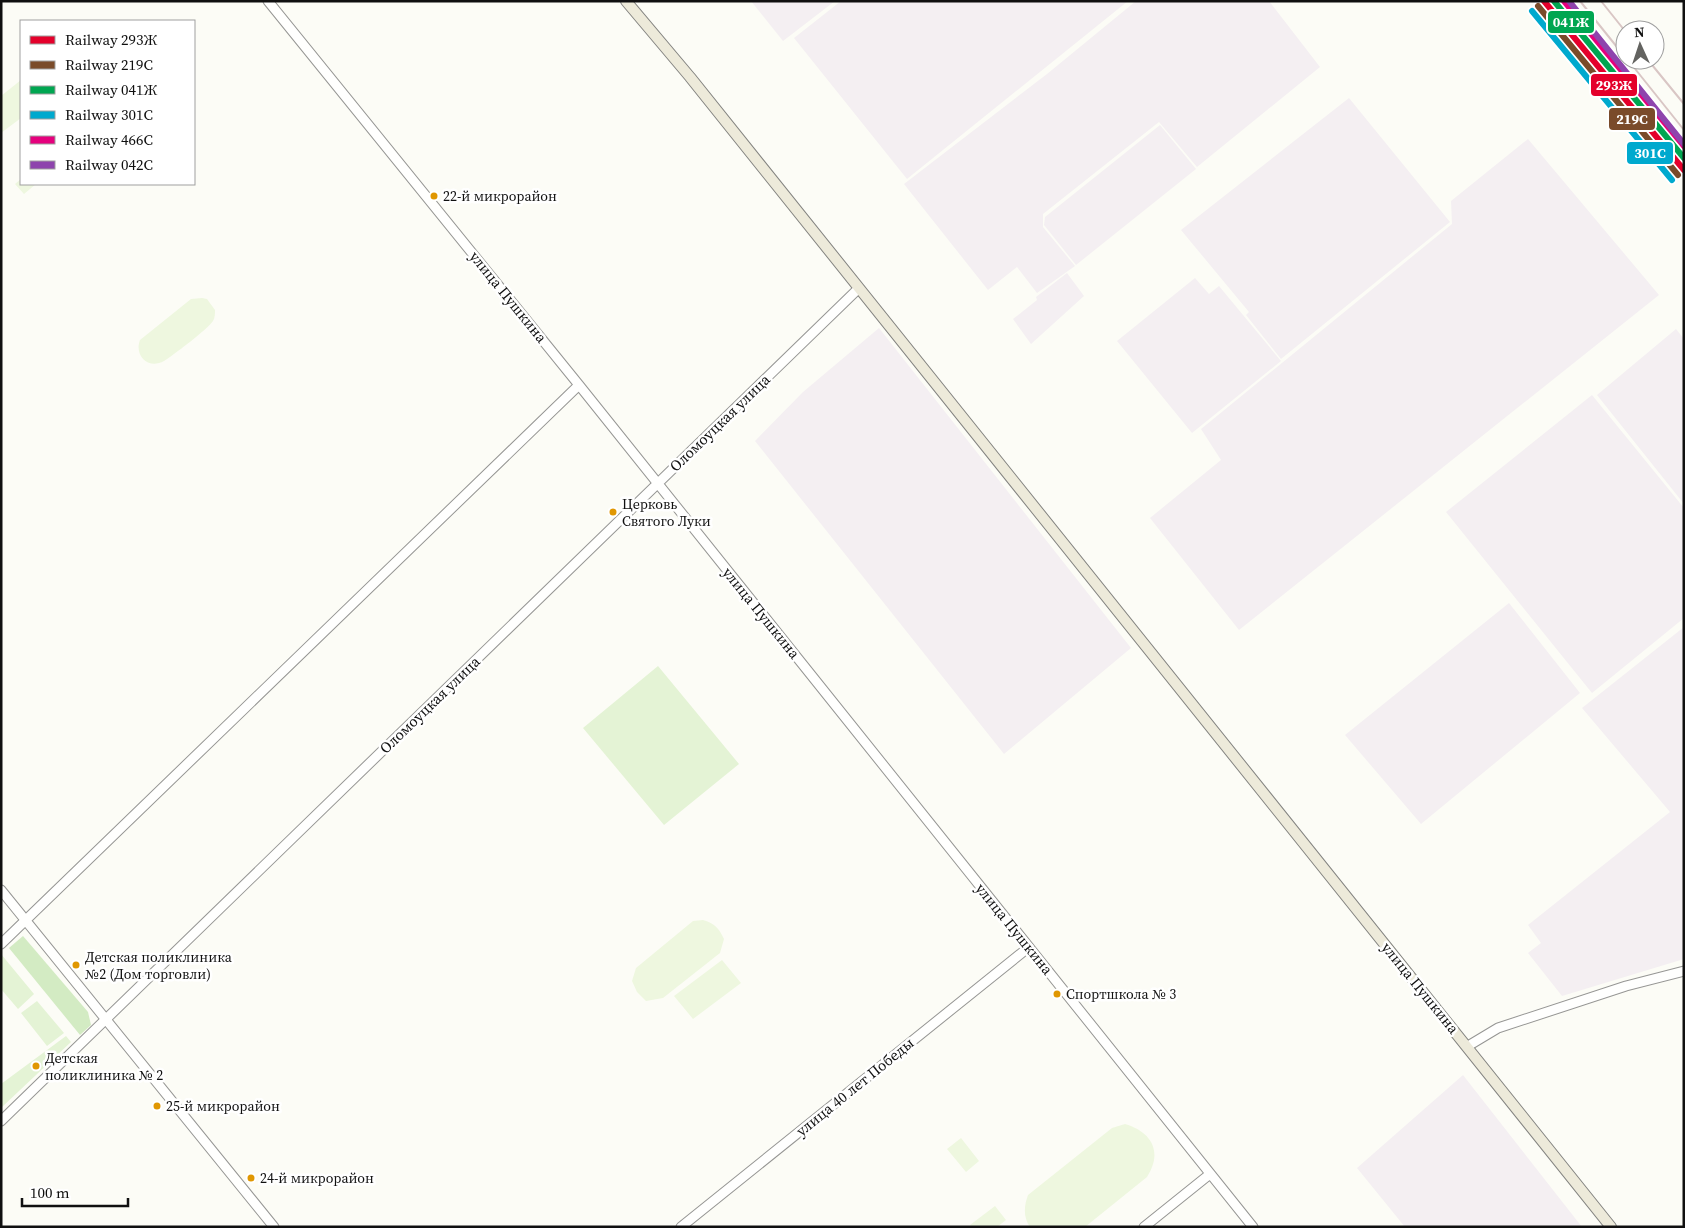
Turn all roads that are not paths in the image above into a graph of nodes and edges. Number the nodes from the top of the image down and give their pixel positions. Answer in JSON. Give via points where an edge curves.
{"nodes":[{"id":1,"x":268,"y":1,"type":"edge"},
{"id":2,"x":626,"y":1,"type":"edge"},
{"id":3,"x":858,"y":289,"type":"junction"},
{"id":4,"x":579,"y":385,"type":"junction"},
{"id":5,"x":657,"y":484,"type":"junction"},
{"id":6,"x":1,"y":890,"type":"edge"},
{"id":7,"x":26,"y":920,"type":"junction"},
{"id":8,"x":1,"y":944,"type":"edge"},
{"id":9,"x":1029,"y":948,"type":"junction"},
{"id":10,"x":1684,"y":971,"type":"edge"},
{"id":11,"x":108,"y":1019,"type":"junction"},
{"id":12,"x":1468,"y":1046,"type":"junction"},
{"id":13,"x":1,"y":1121,"type":"edge"},
{"id":14,"x":1210,"y":1174,"type":"junction"},
{"id":15,"x":274,"y":1227,"type":"edge"},
{"id":16,"x":681,"y":1227,"type":"edge"},
{"id":17,"x":1144,"y":1227,"type":"edge"},
{"id":18,"x":1253,"y":1227,"type":"edge"},
{"id":19,"x":1611,"y":1227,"type":"edge"}],
"edges":[{"from":1,"to":4,"type":"street","name":"улица Пушкина"},
{"from":2,"to":3,"type":"main road","name":"улица Пушкина"},
{"from":3,"to":5,"type":"street","name":"Оломоуцкая улица"},
{"from":3,"to":12,"type":"main road","name":"улица Пушкина"},
{"from":4,"to":5,"type":"street","name":"улица Пушкина"},
{"from":4,"to":7,"type":"street"},
{"from":5,"to":9,"type":"street","name":"улица Пушкина"},
{"from":5,"to":11,"type":"street","name":"Оломоуцкая улица"},
{"from":6,"to":7,"type":"street"},
{"from":7,"to":8,"type":"street"},
{"from":7,"to":11,"type":"street"},
{"from":9,"to":14,"type":"street","name":"улица Пушкина"},
{"from":9,"to":16,"type":"street","name":"улица 40 лет Победы"},
{"from":10,"to":12,"type":"street","via":[[1626,986],[1498,1028]]},
{"from":11,"to":13,"type":"street","name":"Оломоуцкая улица"},
{"from":11,"to":15,"type":"street"},
{"from":12,"to":19,"type":"main road","name":"улица Пушкина"},
{"from":14,"to":17,"type":"street"},
{"from":14,"to":18,"type":"street","name":"улица Пушкина"}]}
